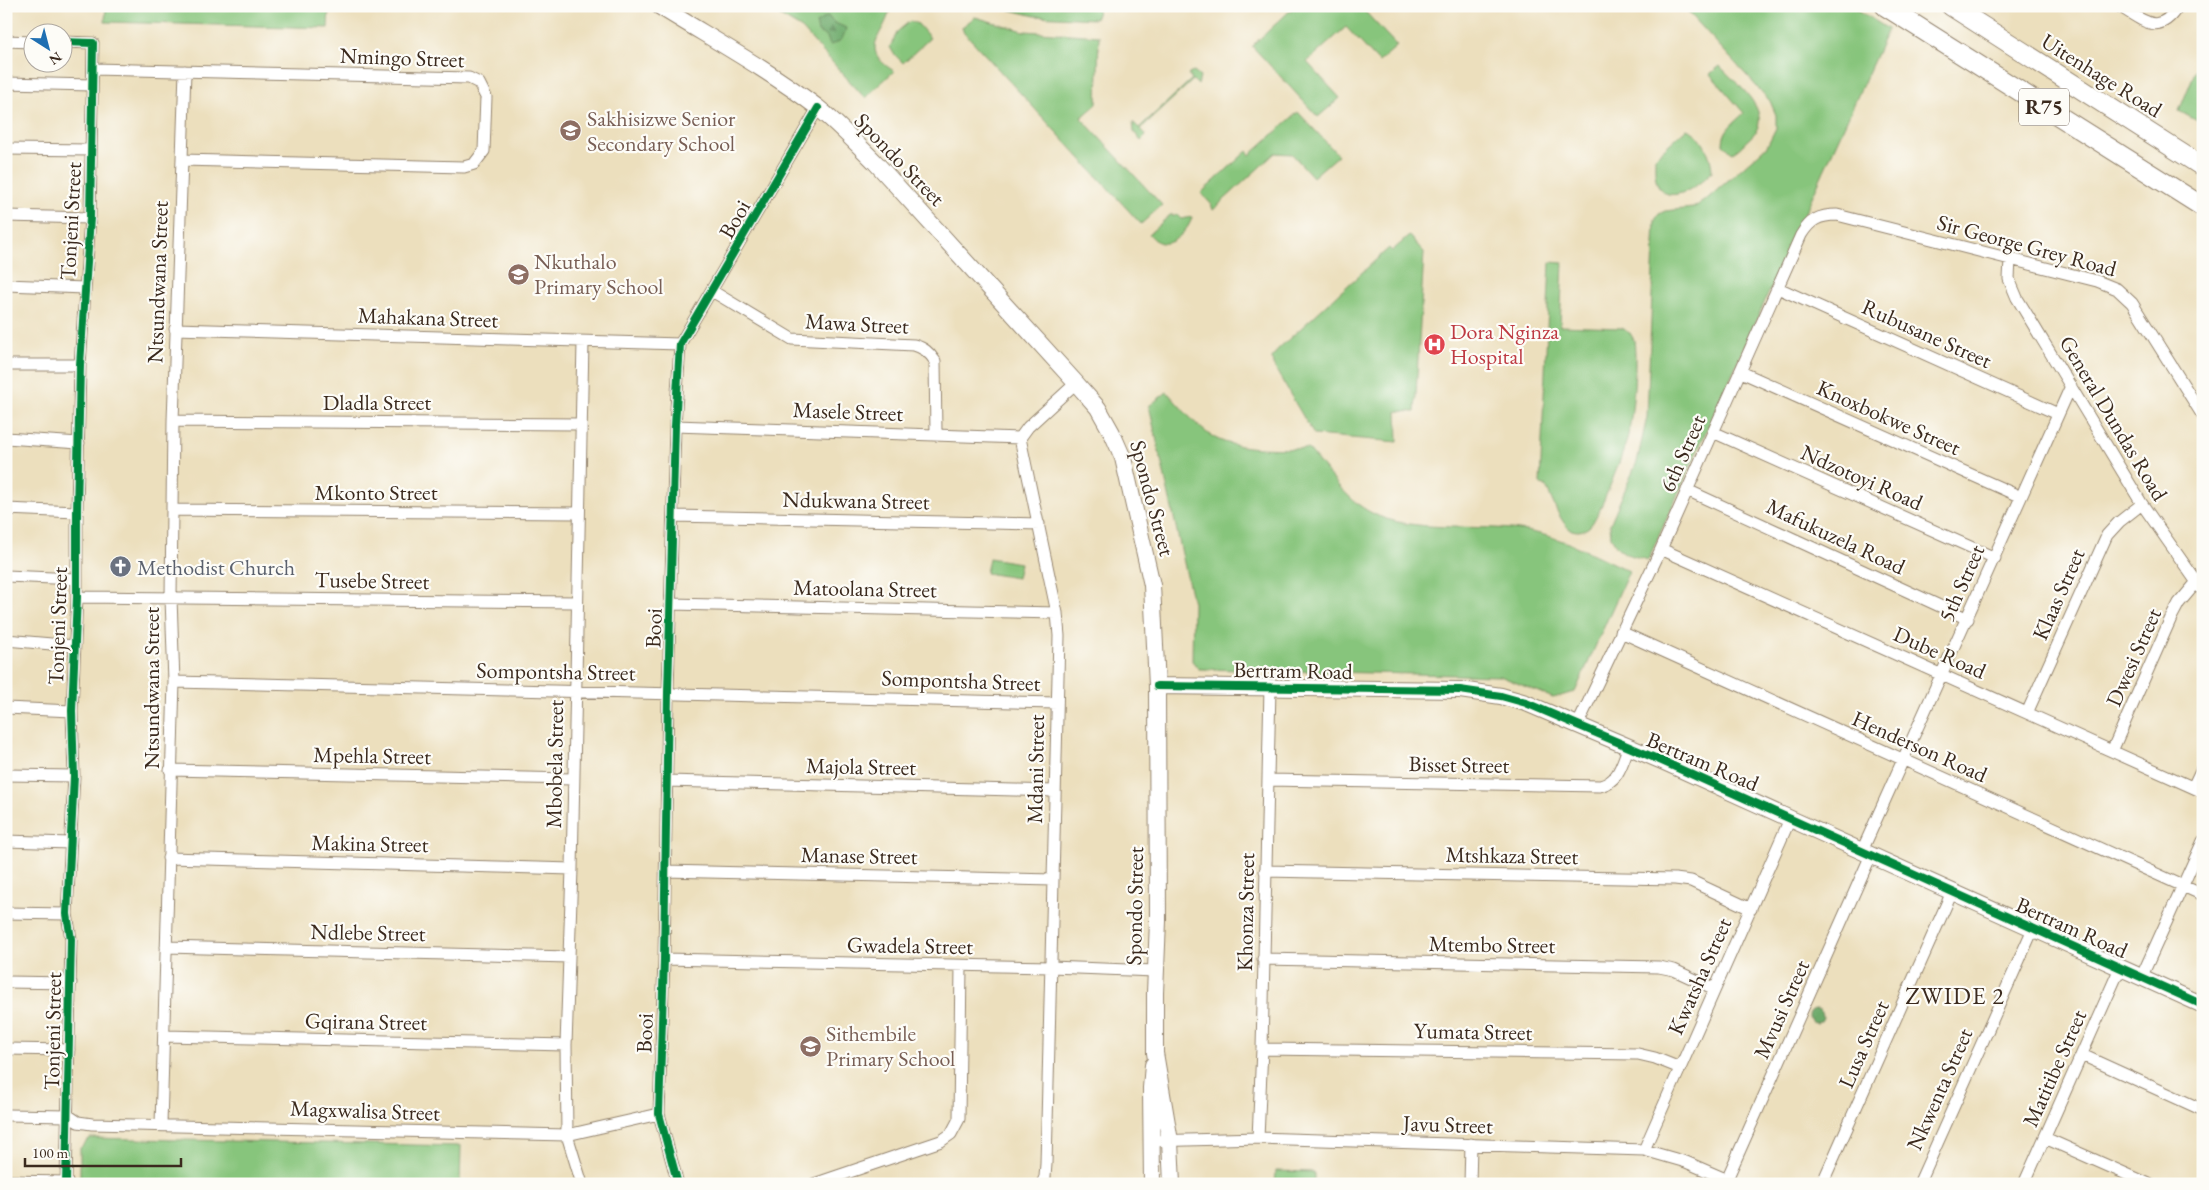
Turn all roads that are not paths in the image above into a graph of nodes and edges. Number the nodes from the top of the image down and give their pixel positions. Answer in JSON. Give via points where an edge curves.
{"nodes":[{"id":1,"x":659,"y":6,"type":"edge"},
{"id":2,"x":1885,"y":6,"type":"edge"},
{"id":3,"x":1951,"y":6,"type":"edge"},
{"id":4,"x":2119,"y":6,"type":"edge"},
{"id":5,"x":2178,"y":6,"type":"edge"},
{"id":6,"x":6,"y":41,"type":"edge"},
{"id":7,"x":22,"y":42,"type":"edge"},
{"id":8,"x":72,"y":42,"type":"edge"},
{"id":9,"x":93,"y":69,"type":"junction"},
{"id":10,"x":184,"y":71,"type":"junction"},
{"id":11,"x":6,"y":83,"type":"edge"},
{"id":12,"x":92,"y":85,"type":"junction"},
{"id":13,"x":818,"y":108,"type":"junction"},
{"id":14,"x":6,"y":149,"type":"edge"},
{"id":15,"x":91,"y":150,"type":"junction"},
{"id":16,"x":182,"y":160,"type":"junction"},
{"id":17,"x":2203,"y":167,"type":"edge"},
{"id":18,"x":2203,"y":207,"type":"edge"},
{"id":19,"x":1837,"y":215,"type":"joint"},
{"id":20,"x":6,"y":216,"type":"edge"},
{"id":21,"x":90,"y":218,"type":"junction"},
{"id":22,"x":2010,"y":259,"type":"junction"},
{"id":23,"x":6,"y":285,"type":"edge"},
{"id":24,"x":85,"y":288,"type":"junction"},
{"id":25,"x":1778,"y":288,"type":"junction"},
{"id":26,"x":712,"y":291,"type":"junction"},
{"id":27,"x":175,"y":329,"type":"junction"},
{"id":28,"x":583,"y":342,"type":"junction"},
{"id":29,"x":680,"y":344,"type":"junction"},
{"id":30,"x":6,"y":365,"type":"edge"},
{"id":31,"x":80,"y":366,"type":"junction"},
{"id":32,"x":1741,"y":372,"type":"junction"},
{"id":33,"x":1076,"y":383,"type":"junction"},
{"id":34,"x":2071,"y":386,"type":"junction"},
{"id":35,"x":2058,"y":414,"type":"junction"},
{"id":36,"x":2203,"y":416,"type":"edge"},
{"id":37,"x":173,"y":421,"type":"junction"},
{"id":38,"x":580,"y":424,"type":"junction"},
{"id":39,"x":675,"y":426,"type":"junction"},
{"id":40,"x":1713,"y":432,"type":"junction"},
{"id":41,"x":936,"y":433,"type":"junction"},
{"id":42,"x":6,"y":438,"type":"edge"},
{"id":43,"x":1020,"y":438,"type":"junction"},
{"id":44,"x":79,"y":443,"type":"junction"},
{"id":45,"x":1687,"y":490,"type":"junction"},
{"id":46,"x":2021,"y":498,"type":"junction"},
{"id":47,"x":2142,"y":504,"type":"junction"},
{"id":48,"x":6,"y":509,"type":"edge"},
{"id":49,"x":173,"y":510,"type":"junction"},
{"id":50,"x":77,"y":512,"type":"junction"},
{"id":51,"x":579,"y":513,"type":"junction"},
{"id":52,"x":673,"y":516,"type":"junction"},
{"id":53,"x":1039,"y":524,"type":"junction"},
{"id":54,"x":1661,"y":549,"type":"junction"},
{"id":55,"x":1995,"y":558,"type":"junction"},
{"id":56,"x":6,"y":576,"type":"edge"},
{"id":57,"x":76,"y":579,"type":"junction"},
{"id":58,"x":2200,"y":587,"type":"edge"},
{"id":59,"x":77,"y":597,"type":"junction"},
{"id":60,"x":171,"y":598,"type":"junction"},
{"id":61,"x":577,"y":602,"type":"junction"},
{"id":62,"x":671,"y":604,"type":"junction"},
{"id":63,"x":1057,"y":613,"type":"junction"},
{"id":64,"x":1968,"y":619,"type":"junction"},
{"id":65,"x":1621,"y":632,"type":"junction"},
{"id":66,"x":6,"y":640,"type":"edge"},
{"id":67,"x":74,"y":646,"type":"junction"},
{"id":68,"x":1942,"y":675,"type":"junction"},
{"id":69,"x":174,"y":682,"type":"junction"},
{"id":70,"x":1157,"y":686,"type":"junction"},
{"id":71,"x":1270,"y":687,"type":"junction"},
{"id":72,"x":576,"y":692,"type":"junction"},
{"id":73,"x":668,"y":692,"type":"junction"},
{"id":74,"x":1057,"y":703,"type":"junction"},
{"id":75,"x":6,"y":708,"type":"edge"},
{"id":76,"x":72,"y":711,"type":"junction"},
{"id":77,"x":2027,"y":713,"type":"junction"},
{"id":78,"x":1577,"y":726,"type":"junction"},
{"id":79,"x":1628,"y":748,"type":"junction"},
{"id":80,"x":2112,"y":751,"type":"junction"},
{"id":81,"x":1903,"y":760,"type":"junction"},
{"id":82,"x":2203,"y":766,"type":"edge"},
{"id":83,"x":170,"y":770,"type":"junction"},
{"id":84,"x":6,"y":775,"type":"edge"},
{"id":85,"x":74,"y":776,"type":"junction"},
{"id":86,"x":573,"y":779,"type":"junction"},
{"id":87,"x":1268,"y":780,"type":"junction"},
{"id":88,"x":667,"y":781,"type":"junction"},
{"id":89,"x":2198,"y":790,"type":"edge"},
{"id":90,"x":1054,"y":791,"type":"junction"},
{"id":91,"x":1790,"y":819,"type":"junction"},
{"id":92,"x":6,"y":841,"type":"edge"},
{"id":93,"x":2203,"y":841,"type":"edge"},
{"id":94,"x":70,"y":843,"type":"junction"},
{"id":95,"x":1867,"y":853,"type":"junction"},
{"id":96,"x":168,"y":858,"type":"junction"},
{"id":97,"x":572,"y":869,"type":"junction"},
{"id":98,"x":665,"y":871,"type":"junction"},
{"id":99,"x":1266,"y":871,"type":"junction"},
{"id":100,"x":1053,"y":880,"type":"junction"},
{"id":101,"x":2183,"y":886,"type":"junction"},
{"id":102,"x":1952,"y":892,"type":"junction"},
{"id":103,"x":2203,"y":895,"type":"edge"},
{"id":104,"x":1751,"y":909,"type":"junction"},
{"id":105,"x":6,"y":913,"type":"edge"},
{"id":106,"x":67,"y":914,"type":"junction"},
{"id":107,"x":2033,"y":929,"type":"junction"},
{"id":108,"x":166,"y":947,"type":"junction"},
{"id":109,"x":569,"y":957,"type":"junction"},
{"id":110,"x":664,"y":959,"type":"junction"},
{"id":111,"x":1264,"y":959,"type":"junction"},
{"id":112,"x":961,"y":966,"type":"junction"},
{"id":113,"x":1051,"y":967,"type":"junction"},
{"id":114,"x":2120,"y":968,"type":"junction"},
{"id":115,"x":1155,"y":972,"type":"junction"},
{"id":116,"x":2141,"y":978,"type":"junction"},
{"id":117,"x":6,"y":982,"type":"edge"},
{"id":118,"x":71,"y":983,"type":"junction"},
{"id":119,"x":1715,"y":989,"type":"junction"},
{"id":120,"x":2203,"y":1005,"type":"edge"},
{"id":121,"x":165,"y":1036,"type":"junction"},
{"id":122,"x":566,"y":1045,"type":"junction"},
{"id":123,"x":6,"y":1049,"type":"edge"},
{"id":124,"x":1262,"y":1049,"type":"junction"},
{"id":125,"x":69,"y":1050,"type":"junction"},
{"id":126,"x":1155,"y":1053,"type":"junction"},
{"id":127,"x":2082,"y":1055,"type":"junction"},
{"id":128,"x":1680,"y":1068,"type":"junction"},
{"id":129,"x":2203,"y":1110,"type":"edge"},
{"id":130,"x":659,"y":1114,"type":"junction"},
{"id":131,"x":6,"y":1115,"type":"edge"},
{"id":132,"x":68,"y":1116,"type":"junction"},
{"id":133,"x":161,"y":1124,"type":"junction"},
{"id":134,"x":567,"y":1135,"type":"junction"},
{"id":135,"x":1258,"y":1138,"type":"junction"},
{"id":136,"x":2045,"y":1138,"type":"junction"},
{"id":137,"x":1152,"y":1141,"type":"junction"},
{"id":138,"x":1170,"y":1141,"type":"junction"},
{"id":139,"x":1471,"y":1144,"type":"junction"},
{"id":140,"x":1644,"y":1150,"type":"junction"},
{"id":141,"x":6,"y":1182,"type":"edge"},
{"id":142,"x":1732,"y":1182,"type":"edge"},
{"id":143,"x":66,"y":1183,"type":"edge"},
{"id":144,"x":582,"y":1184,"type":"edge"},
{"id":145,"x":678,"y":1184,"type":"edge"},
{"id":146,"x":814,"y":1184,"type":"edge"},
{"id":147,"x":1042,"y":1184,"type":"edge"},
{"id":148,"x":1152,"y":1184,"type":"edge"},
{"id":149,"x":1172,"y":1184,"type":"edge"},
{"id":150,"x":1470,"y":1184,"type":"edge"},
{"id":151,"x":1822,"y":1184,"type":"edge"},
{"id":152,"x":1919,"y":1184,"type":"edge"},
{"id":153,"x":2024,"y":1184,"type":"edge"},
{"id":154,"x":2149,"y":1184,"type":"edge"}],
"edges":[{"from":1,"to":13,"type":"main road","name":"Spondo Street"},
{"from":2,"to":18,"type":"main road","number":"R75"},
{"from":3,"to":17,"type":"main road","name":"Uitenhage Road","number":"R75"},
{"from":4,"to":5,"type":"street","via":[[2152,25],[2169,21]]},
{"from":6,"to":7,"type":"street"},
{"from":8,"to":9,"type":"street","name":"Tonjeni Street","via":[[93,43]]},
{"from":9,"to":10,"type":"street","name":"Nmingo Street"},
{"from":9,"to":12,"type":"street","name":"Tonjeni Street"},
{"from":10,"to":16,"type":"street","name":"Ntsundwana Street"},
{"from":10,"to":16,"type":"street","name":"Nmingo Street","via":[[468,78],[479,83],[486,97],[484,151],[474,164],[464,167]]},
{"from":11,"to":12,"type":"street"},
{"from":12,"to":15,"type":"street","name":"Tonjeni Street"},
{"from":13,"to":26,"type":"street","name":"Booi"},
{"from":13,"to":33,"type":"main road","name":"Spondo Street","via":[[875,162]]},
{"from":14,"to":15,"type":"street"},
{"from":15,"to":21,"type":"street","name":"Tonjeni Street"},
{"from":16,"to":27,"type":"street","name":"Ntsundwana Street"},
{"from":19,"to":22,"type":"street","name":"Sir George Grey Road"},
{"from":19,"to":25,"type":"street","name":"6th Street","via":[[1820,216],[1806,228]]},
{"from":20,"to":21,"type":"street"},
{"from":21,"to":24,"type":"street","name":"Tonjeni Street"},
{"from":22,"to":34,"type":"street","name":"General Dundas Road","via":[[2008,271],[2013,291]]},
{"from":22,"to":36,"type":"street","name":"Sir George Grey Road","via":[[2097,281],[2125,294]]},
{"from":23,"to":24,"type":"street"},
{"from":24,"to":31,"type":"street","name":"Tonjeni Street"},
{"from":25,"to":32,"type":"street","name":"6th Street"},
{"from":25,"to":35,"type":"street","name":"Rubusane Street"},
{"from":26,"to":29,"type":"street","name":"Booi"},
{"from":26,"to":41,"type":"street","name":"Mawa Street","via":[[792,339],[922,347],[935,361]]},
{"from":27,"to":28,"type":"street","name":"Mahakana Street"},
{"from":27,"to":37,"type":"street","name":"Ntsundwana Street"},
{"from":28,"to":29,"type":"street","name":"Mahakana Street"},
{"from":28,"to":38,"type":"street","name":"Mbobela Street"},
{"from":29,"to":39,"type":"street","name":"Booi"},
{"from":30,"to":31,"type":"street"},
{"from":31,"to":44,"type":"street","name":"Tonjeni Street"},
{"from":32,"to":40,"type":"street","name":"6th Street"},
{"from":32,"to":46,"type":"street","name":"Knoxbokwe Street"},
{"from":33,"to":43,"type":"street"},
{"from":33,"to":70,"type":"main road","name":"Spondo Street","via":[[1098,408],[1123,458],[1152,585]]},
{"from":34,"to":35,"type":"street","name":"5th Street"},
{"from":34,"to":47,"type":"street","name":"General Dundas Road"},
{"from":35,"to":46,"type":"street","name":"5th Street"},
{"from":37,"to":38,"type":"street","name":"Dladla Street"},
{"from":37,"to":49,"type":"street","name":"Ntsundwana Street"},
{"from":38,"to":51,"type":"street","name":"Mbobela Street"},
{"from":39,"to":41,"type":"street","name":"Masele Street"},
{"from":39,"to":52,"type":"street","name":"Booi"},
{"from":40,"to":45,"type":"street","name":"6th Street"},
{"from":40,"to":55,"type":"street","name":"Ndzotoyi Road"},
{"from":41,"to":43,"type":"street","name":"Masele Street"},
{"from":42,"to":44,"type":"street"},
{"from":43,"to":53,"type":"street","name":"Mdani Street"},
{"from":44,"to":50,"type":"street","name":"Tonjeni Street"},
{"from":45,"to":54,"type":"street","name":"6th Street"},
{"from":45,"to":64,"type":"street","name":"Mafukuzela Road"},
{"from":46,"to":55,"type":"street","name":"5th Street"},
{"from":47,"to":58,"type":"street","name":"General Dundas Road"},
{"from":47,"to":77,"type":"street","name":"Klaas Street","via":[[2107,534]]},
{"from":48,"to":50,"type":"street"},
{"from":49,"to":51,"type":"street","name":"Mkonto Street"},
{"from":49,"to":60,"type":"street","name":"Ntsundwana Street"},
{"from":50,"to":57,"type":"street","name":"Tonjeni Street"},
{"from":51,"to":61,"type":"street","name":"Mbobela Street"},
{"from":52,"to":53,"type":"street","name":"Ndukwana Street"},
{"from":52,"to":62,"type":"street","name":"Booi"},
{"from":53,"to":63,"type":"street","name":"Mdani Street"},
{"from":54,"to":65,"type":"street","name":"6th Street"},
{"from":54,"to":68,"type":"street","name":"Dube Road"},
{"from":55,"to":64,"type":"street","name":"5th Street"},
{"from":56,"to":57,"type":"street"},
{"from":57,"to":59,"type":"street","name":"Tonjeni Street"},
{"from":58,"to":80,"type":"street","name":"Dwesi Street","via":[[2179,603]]},
{"from":59,"to":60,"type":"street","name":"Tusebe Street"},
{"from":59,"to":67,"type":"street","name":"Tonjeni Street"},
{"from":60,"to":61,"type":"street","name":"Tusebe Street"},
{"from":60,"to":69,"type":"street","name":"Ntsundwana Street"},
{"from":61,"to":72,"type":"street","name":"Mbobela Street"},
{"from":62,"to":63,"type":"street","name":"Matoolana Street"},
{"from":62,"to":73,"type":"street","name":"Booi"},
{"from":63,"to":74,"type":"street","name":"Mdani Street"},
{"from":64,"to":68,"type":"street","name":"5th Street"},
{"from":65,"to":78,"type":"street","name":"6th Street"},
{"from":65,"to":81,"type":"street","name":"Henderson Road"},
{"from":66,"to":67,"type":"street"},
{"from":67,"to":76,"type":"street","name":"Tonjeni Street"},
{"from":68,"to":77,"type":"street","name":"Dube Road"},
{"from":68,"to":81,"type":"street","name":"5th Street"},
{"from":69,"to":72,"type":"street","name":"Sompontsha Street"},
{"from":69,"to":83,"type":"street","name":"Ntsundwana Street"},
{"from":70,"to":71,"type":"main road","name":"Bertram Road"},
{"from":70,"to":115,"type":"main road","name":"Spondo Street","via":[[1158,920]]},
{"from":71,"to":78,"type":"main road","name":"Bertram Road","via":[[1481,692],[1526,703]]},
{"from":71,"to":87,"type":"street","name":"Khonza Street"},
{"from":72,"to":73,"type":"street","name":"Sompontsha Street"},
{"from":72,"to":86,"type":"street","name":"Mbobela Street"},
{"from":73,"to":74,"type":"street","name":"Sompontsha Street"},
{"from":73,"to":88,"type":"street","name":"Booi"},
{"from":74,"to":90,"type":"street","name":"Mdani Street"},
{"from":75,"to":76,"type":"street"},
{"from":76,"to":85,"type":"street","name":"Tonjeni Street"},
{"from":77,"to":80,"type":"street","name":"Dube Road"},
{"from":78,"to":79,"type":"main road","name":"Bertram Road"},
{"from":79,"to":87,"type":"street","name":"Bisset Street","via":[[1616,776],[1600,786]]},
{"from":79,"to":91,"type":"main road","name":"Bertram Road"},
{"from":80,"to":89,"type":"street","name":"Dube Road"},
{"from":81,"to":95,"type":"street","name":"5th Street"},
{"from":81,"to":101,"type":"street","name":"Henderson Road"},
{"from":82,"to":89,"type":"street"},
{"from":83,"to":86,"type":"street","name":"Mpehla Street"},
{"from":83,"to":96,"type":"street","name":"Ntsundwana Street"},
{"from":84,"to":85,"type":"street"},
{"from":85,"to":94,"type":"street","name":"Tonjeni Street"},
{"from":86,"to":97,"type":"street","name":"Mbobela Street"},
{"from":87,"to":99,"type":"street","name":"Khonza Street"},
{"from":88,"to":90,"type":"street","name":"Majola Street"},
{"from":88,"to":98,"type":"street","name":"Booi"},
{"from":90,"to":100,"type":"street","name":"Mdani Street"},
{"from":91,"to":95,"type":"main road","name":"Bertram Road"},
{"from":91,"to":104,"type":"street","name":"Kwatsha Street"},
{"from":92,"to":94,"type":"street"},
{"from":93,"to":101,"type":"street"},
{"from":94,"to":106,"type":"street","name":"Tonjeni Street"},
{"from":95,"to":102,"type":"main road","name":"Bertram Road"},
{"from":95,"to":142,"type":"street","name":"Mvusi Street"},
{"from":96,"to":97,"type":"street","name":"Makina Street"},
{"from":96,"to":108,"type":"street","name":"Ntsundwana Street"},
{"from":97,"to":109,"type":"street","name":"Mbobela Street"},
{"from":98,"to":100,"type":"street","name":"Manase Street"},
{"from":98,"to":110,"type":"street","name":"Booi"},
{"from":99,"to":104,"type":"street","name":"Mtshkaza Street","via":[[1675,879],[1691,881]]},
{"from":99,"to":111,"type":"street","name":"Khonza Street"},
{"from":100,"to":113,"type":"street","name":"Mdani Street"},
{"from":101,"to":103,"type":"street","name":"Henderson Road"},
{"from":101,"to":116,"type":"street"},
{"from":102,"to":107,"type":"main road","name":"Bertram Road"},
{"from":102,"to":151,"type":"street","name":"Lusa Street"},
{"from":104,"to":119,"type":"street","name":"Kwatsha Street"},
{"from":105,"to":106,"type":"street"},
{"from":106,"to":118,"type":"street","name":"Tonjeni Street","via":[[71,939]]},
{"from":107,"to":114,"type":"main road","name":"Bertram Road"},
{"from":107,"to":152,"type":"street","name":"Nkwenta Street"},
{"from":108,"to":109,"type":"street","name":"Ndlebe Street"},
{"from":108,"to":121,"type":"street","name":"Ntsundwana Street"},
{"from":109,"to":122,"type":"street","name":"Mbobela Street"},
{"from":110,"to":112,"type":"street","name":"Gwadela Street"},
{"from":110,"to":130,"type":"street","name":"Booi"},
{"from":111,"to":119,"type":"street","name":"Mtembo Street","via":[[1659,966]]},
{"from":111,"to":124,"type":"street","name":"Khonza Street"},
{"from":112,"to":113,"type":"street","name":"Gwadela Street"},
{"from":112,"to":146,"type":"street","via":[[959,1119],[956,1128],[940,1141]]},
{"from":113,"to":115,"type":"street","name":"Gwadela Street"},
{"from":113,"to":147,"type":"street","name":"Mdani Street","via":[[1046,1164]]},
{"from":114,"to":116,"type":"main road","name":"Bertram Road"},
{"from":114,"to":127,"type":"street","name":"Matitibe Street"},
{"from":115,"to":126,"type":"main road","name":"Spondo Street"},
{"from":116,"to":120,"type":"main road","name":"Bertram Road"},
{"from":117,"to":118,"type":"street"},
{"from":118,"to":125,"type":"street","name":"Tonjeni Street"},
{"from":119,"to":128,"type":"street","name":"Kwatsha Street"},
{"from":121,"to":122,"type":"street","name":"Gqirana Street"},
{"from":121,"to":133,"type":"street","name":"Ntsundwana Street"},
{"from":122,"to":134,"type":"street","name":"Mbobela Street"},
{"from":123,"to":125,"type":"street"},
{"from":124,"to":128,"type":"street","name":"Yumata Street","via":[[1638,1054]]},
{"from":124,"to":135,"type":"street","name":"Khonza Street"},
{"from":125,"to":132,"type":"street","name":"Tonjeni Street"},
{"from":126,"to":137,"type":"main road","name":"Spondo Street","via":[[1151,1088]]},
{"from":126,"to":138,"type":"main road","name":"Spondo Street"},
{"from":127,"to":129,"type":"street"},
{"from":127,"to":136,"type":"street","name":"Matitibe Street"},
{"from":128,"to":140,"type":"street","name":"Kwatsha Street"},
{"from":130,"to":134,"type":"street","name":"Magxwalisa Street"},
{"from":130,"to":145,"type":"street","name":"Booi"},
{"from":131,"to":132,"type":"street","name":"Magxwalisa Street"},
{"from":132,"to":133,"type":"street","name":"Magxwalisa Street","via":[[78,1122],[92,1124]]},
{"from":132,"to":143,"type":"street","name":"Tonjeni Street"},
{"from":133,"to":134,"type":"street","name":"Magxwalisa Street"},
{"from":134,"to":144,"type":"street","name":"Mbobela Street"},
{"from":135,"to":138,"type":"street","name":"Javu Street"},
{"from":135,"to":139,"type":"street","name":"Javu Street"},
{"from":136,"to":153,"type":"street","name":"Matitibe Street"},
{"from":136,"to":154,"type":"street"},
{"from":137,"to":138,"type":"street","name":"Javu Street"},
{"from":137,"to":148,"type":"main road","name":"Spondo Street"},
{"from":138,"to":149,"type":"main road","name":"Spondo Street"},
{"from":139,"to":140,"type":"street","name":"Javu Street"},
{"from":139,"to":150,"type":"street"},
{"from":140,"to":142,"type":"street","name":"Javu Street","via":[[1679,1159]]},
{"from":141,"to":143,"type":"street"}]}
